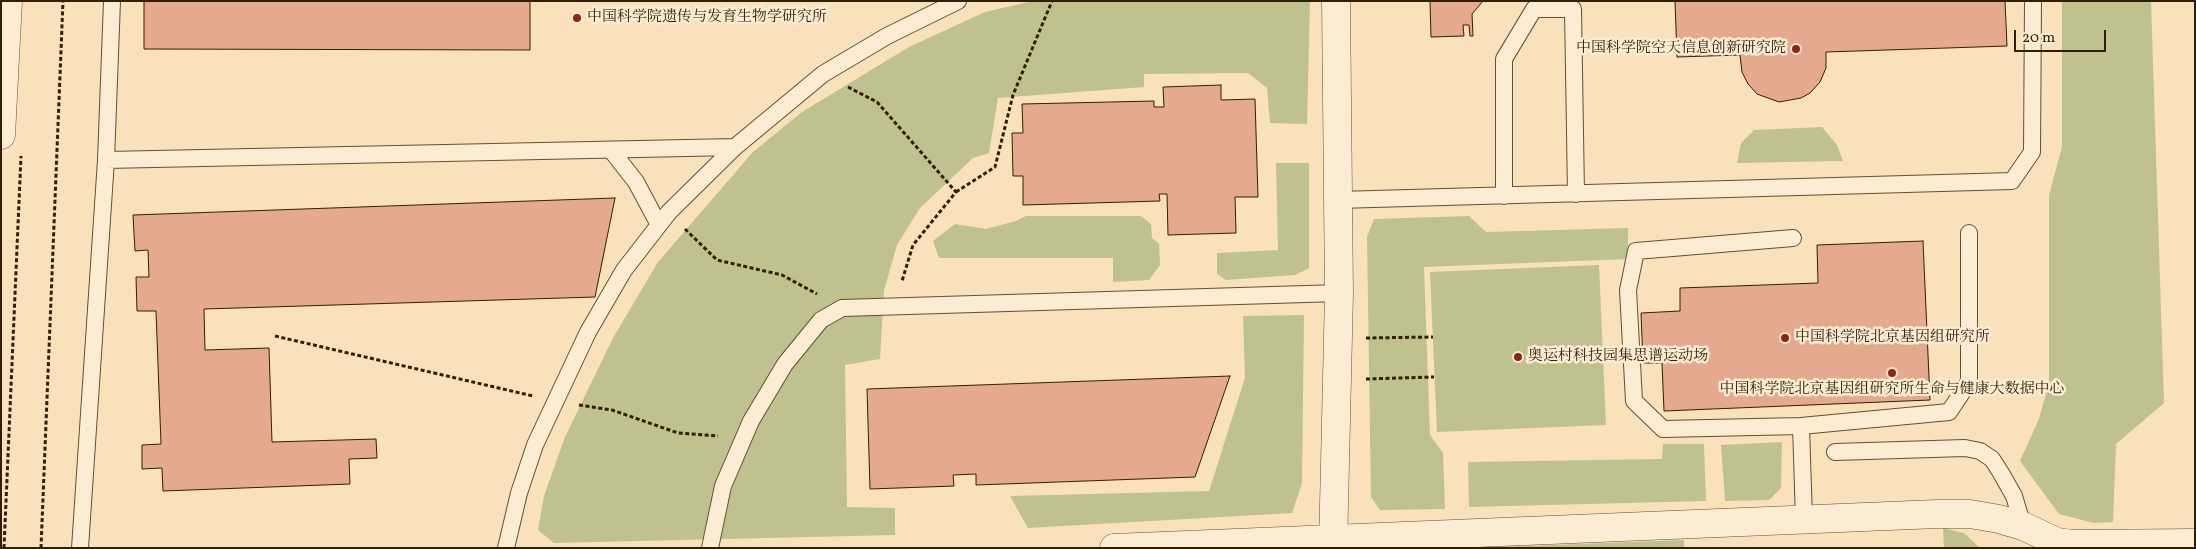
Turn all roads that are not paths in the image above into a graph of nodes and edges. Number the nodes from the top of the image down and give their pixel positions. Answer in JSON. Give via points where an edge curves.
{"nodes":[{"id":1,"x":8,"y":1,"type":"edge"},
{"id":2,"x":112,"y":1,"type":"edge"},
{"id":3,"x":958,"y":1,"type":"edge"},
{"id":4,"x":1336,"y":1,"type":"edge"},
{"id":5,"x":2033,"y":1,"type":"edge"},
{"id":6,"x":11,"y":143,"type":"edge"},
{"id":7,"x":735,"y":147,"type":"junction"},
{"id":8,"x":612,"y":150,"type":"junction"},
{"id":9,"x":106,"y":160,"type":"junction"},
{"id":10,"x":1576,"y":194,"type":"junction"},
{"id":11,"x":1504,"y":196,"type":"junction"},
{"id":12,"x":1338,"y":200,"type":"junction"},
{"id":13,"x":664,"y":219,"type":"junction"},
{"id":14,"x":1969,"y":233,"type":"dead end"},
{"id":15,"x":1793,"y":238,"type":"dead end"},
{"id":16,"x":1339,"y":293,"type":"junction"},
{"id":17,"x":1801,"y":426,"type":"junction"},
{"id":18,"x":1835,"y":452,"type":"dead end"},
{"id":19,"x":1804,"y":519,"type":"junction"},
{"id":20,"x":2026,"y":537,"type":"edge"},
{"id":21,"x":2195,"y":543,"type":"edge"},
{"id":22,"x":1334,"y":544,"type":"edge"},
{"id":23,"x":80,"y":548,"type":"edge"},
{"id":24,"x":506,"y":548,"type":"edge"},
{"id":25,"x":710,"y":548,"type":"edge"},
{"id":26,"x":1114,"y":548,"type":"edge"}],
"edges":[{"from":1,"to":6,"type":"street"},
{"from":2,"to":9,"type":"lane"},
{"from":3,"to":7,"type":"lane","via":[[887,36],[823,74]]},
{"from":4,"to":12,"type":"street"},
{"from":5,"to":10,"type":"lane","via":[[2032,152],[2012,181]]},
{"from":7,"to":8,"type":"lane"},
{"from":7,"to":13,"type":"lane"},
{"from":8,"to":9,"type":"lane"},
{"from":8,"to":13,"type":"lane"},
{"from":9,"to":23,"type":"lane"},
{"from":10,"to":11,"type":"lane"},
{"from":10,"to":11,"type":"lane","via":[[1573,9],[1534,9],[1504,59]]},
{"from":11,"to":12,"type":"lane"},
{"from":12,"to":16,"type":"street"},
{"from":13,"to":24,"type":"lane","via":[[624,270],[588,332],[535,445]]},
{"from":14,"to":17,"type":"lane","via":[[1969,382],[1949,412]]},
{"from":15,"to":17,"type":"lane","via":[[1636,251],[1628,290],[1634,401],[1663,429]]},
{"from":16,"to":22,"type":"street"},
{"from":16,"to":25,"type":"lane","via":[[842,308],[821,320],[785,364],[751,421],[723,486]]},
{"from":17,"to":19,"type":"lane"},
{"from":18,"to":20,"type":"lane","via":[[1965,448],[1980,451],[1992,459],[2010,488]]},
{"from":19,"to":20,"type":"street","via":[[1970,514]]},
{"from":19,"to":22,"type":"street"},
{"from":20,"to":21,"type":"street","via":[[2072,544]]},
{"from":22,"to":26,"type":"street"}]}
